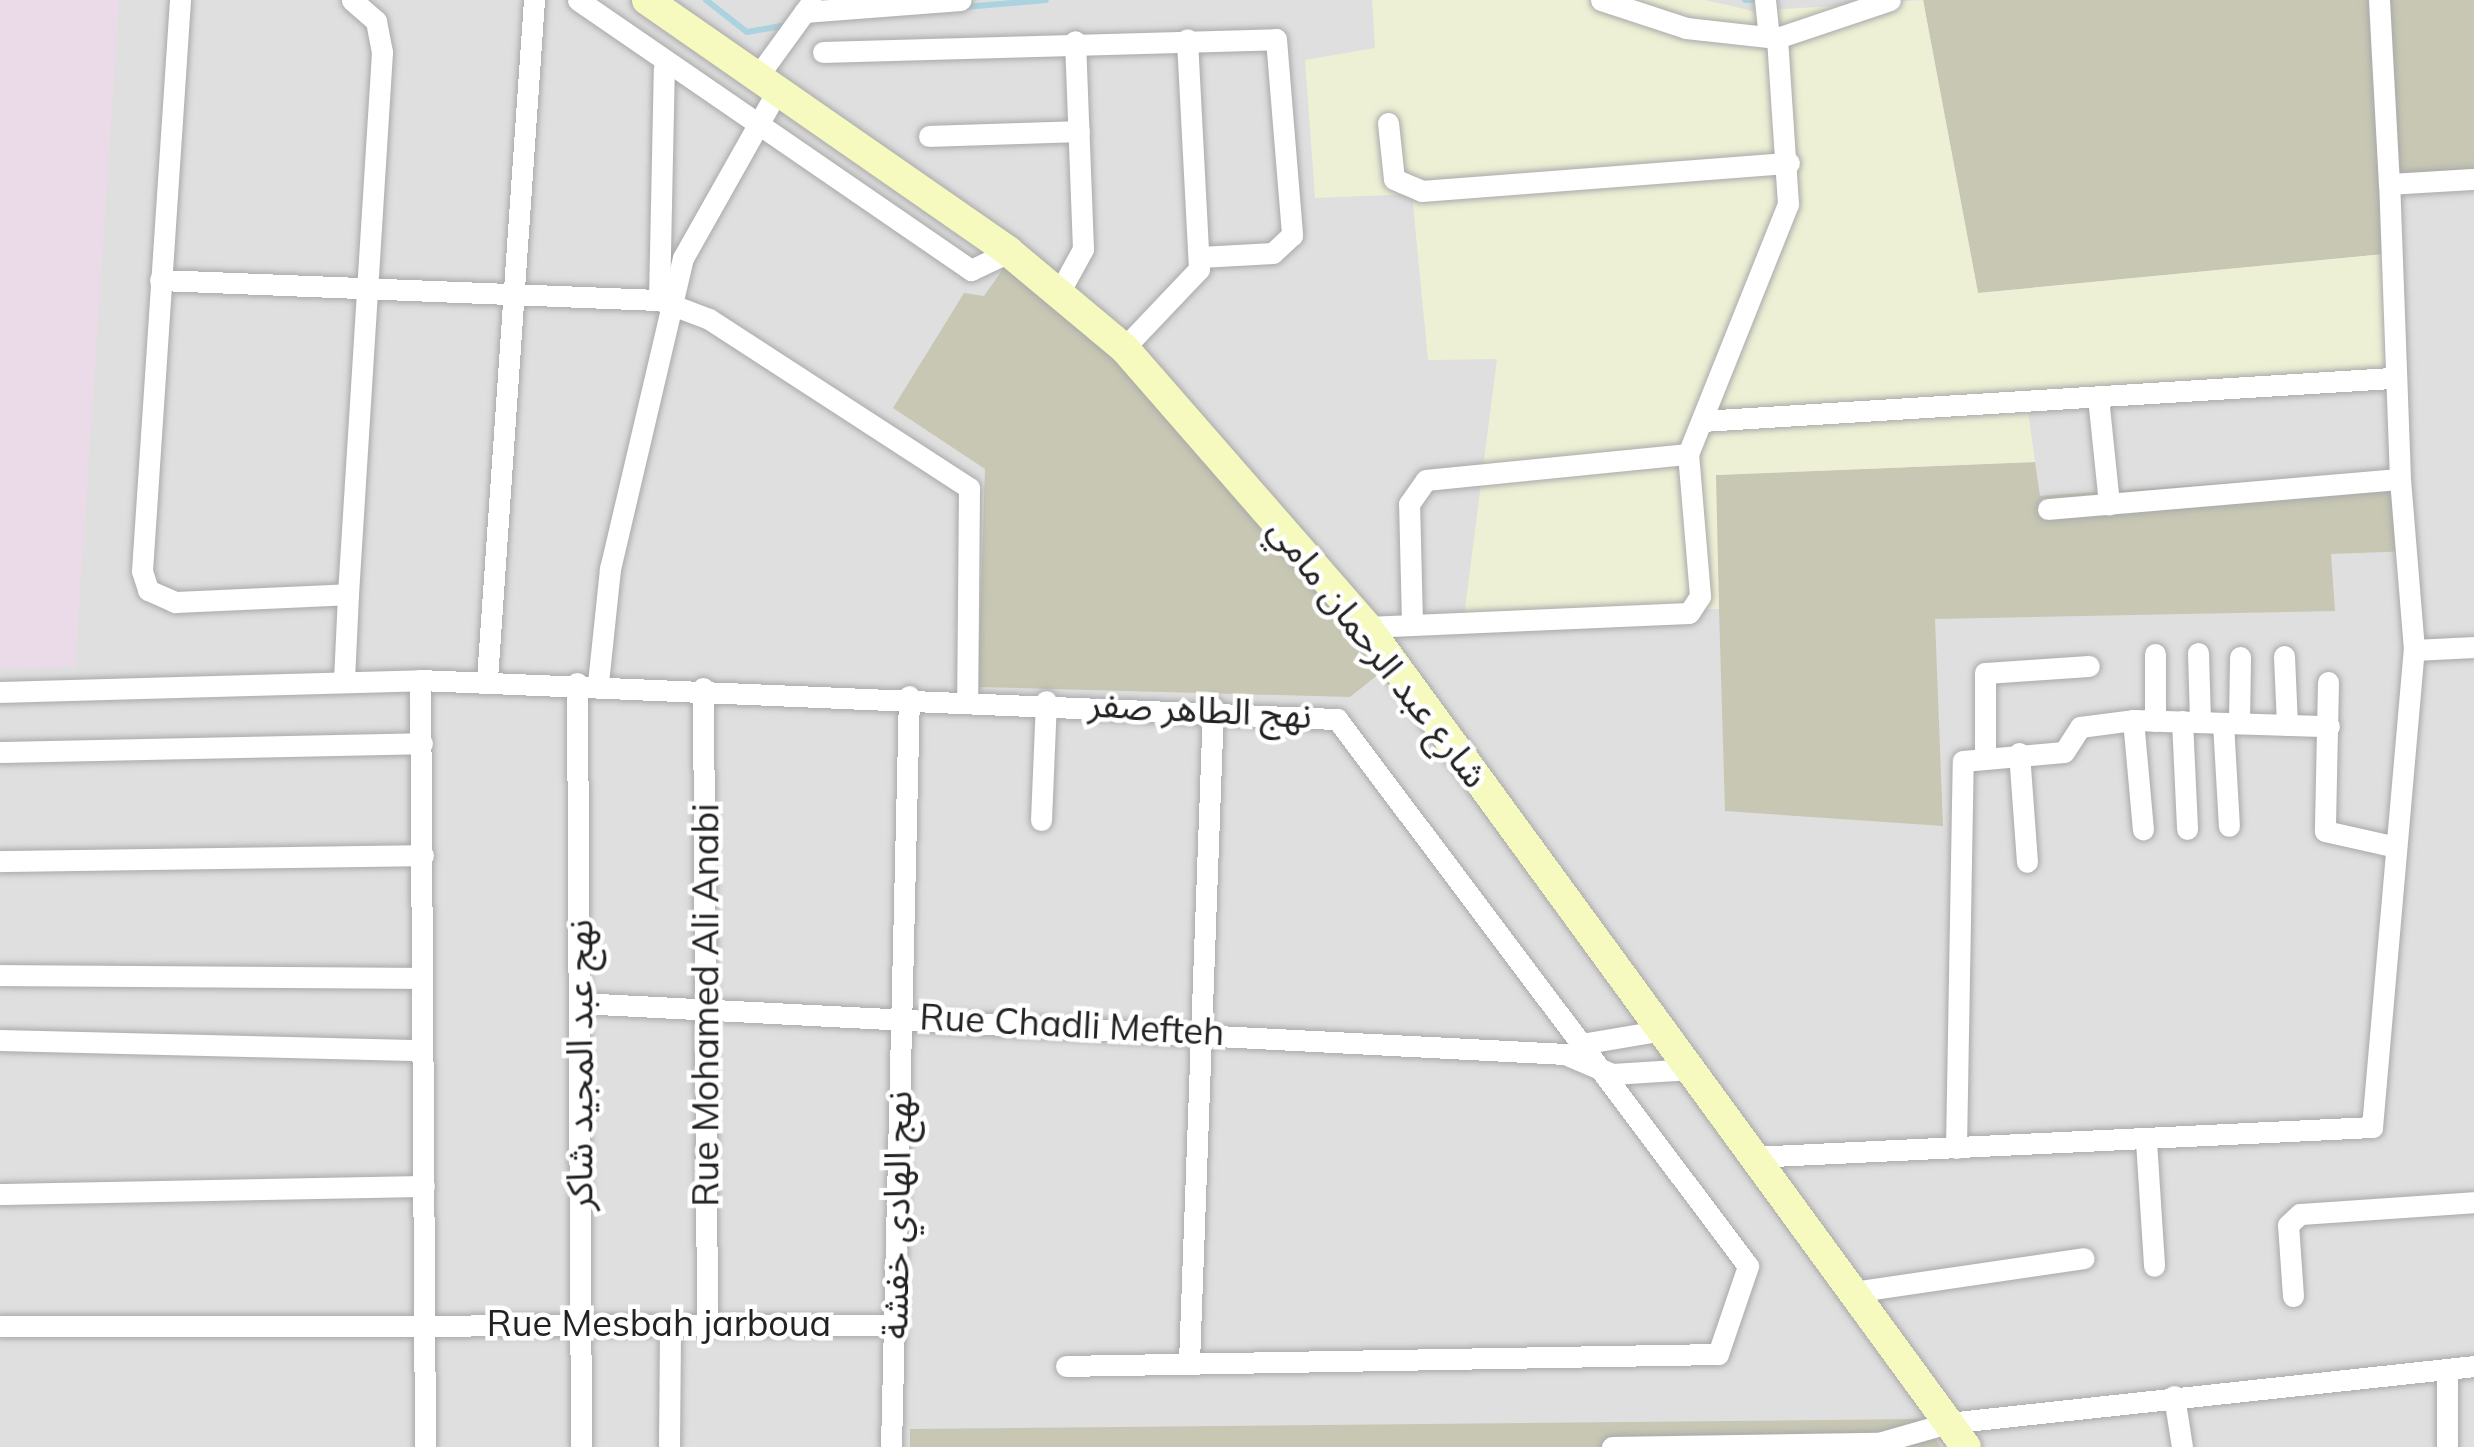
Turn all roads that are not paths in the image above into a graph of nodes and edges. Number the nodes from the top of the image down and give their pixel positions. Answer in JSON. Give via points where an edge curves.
{"nodes":[{"id":1,"x":180,"y":0,"type":"edge"},
{"id":2,"x":352,"y":0,"type":"edge"},
{"id":3,"x":534,"y":0,"type":"edge"},
{"id":4,"x":578,"y":0,"type":"edge"},
{"id":5,"x":647,"y":0,"type":"edge"},
{"id":6,"x":962,"y":0,"type":"edge"},
{"id":7,"x":1601,"y":0,"type":"edge"},
{"id":8,"x":1765,"y":0,"type":"edge"},
{"id":9,"x":1890,"y":0,"type":"edge"},
{"id":10,"x":2379,"y":0,"type":"edge"},
{"id":11,"x":808,"y":6,"type":"edge"},
{"id":12,"x":1773,"y":37,"type":"junction"},
{"id":13,"x":1187,"y":39,"type":"junction"},
{"id":14,"x":1075,"y":41,"type":"junction"},
{"id":15,"x":823,"y":52,"type":"dead end"},
{"id":16,"x":664,"y":68,"type":"junction"},
{"id":17,"x":765,"y":86,"type":"junction"},
{"id":18,"x":1388,"y":123,"type":"dead end"},
{"id":19,"x":754,"y":128,"type":"junction"},
{"id":20,"x":1079,"y":131,"type":"junction"},
{"id":21,"x":929,"y":136,"type":"dead end"},
{"id":22,"x":1789,"y":163,"type":"junction"},
{"id":23,"x":2474,"y":179,"type":"edge"},
{"id":24,"x":2390,"y":184,"type":"junction"},
{"id":25,"x":1009,"y":252,"type":"junction"},
{"id":26,"x":1200,"y":257,"type":"junction"},
{"id":27,"x":160,"y":280,"type":"junction"},
{"id":28,"x":1060,"y":291,"type":"junction"},
{"id":29,"x":369,"y":294,"type":"junction"},
{"id":30,"x":519,"y":297,"type":"junction"},
{"id":31,"x":665,"y":302,"type":"junction"},
{"id":32,"x":1124,"y":348,"type":"junction"},
{"id":33,"x":2391,"y":378,"type":"junction"},
{"id":34,"x":2098,"y":397,"type":"junction"},
{"id":35,"x":1702,"y":421,"type":"junction"},
{"id":36,"x":1688,"y":454,"type":"junction"},
{"id":37,"x":2400,"y":479,"type":"junction"},
{"id":38,"x":2109,"y":504,"type":"junction"},
{"id":39,"x":2048,"y":509,"type":"dead end"},
{"id":40,"x":348,"y":594,"type":"junction"},
{"id":41,"x":1412,"y":623,"type":"junction"},
{"id":42,"x":1367,"y":627,"type":"junction"},
{"id":43,"x":2474,"y":647,"type":"edge"},
{"id":44,"x":2414,"y":650,"type":"junction"},
{"id":45,"x":2198,"y":653,"type":"dead end"},
{"id":46,"x":2155,"y":654,"type":"dead end"},
{"id":47,"x":2284,"y":656,"type":"dead end"},
{"id":48,"x":2240,"y":657,"type":"dead end"},
{"id":49,"x":2089,"y":666,"type":"dead end"},
{"id":50,"x":487,"y":679,"type":"junction"},
{"id":51,"x":344,"y":680,"type":"junction"},
{"id":52,"x":431,"y":680,"type":"junction"},
{"id":53,"x":2328,"y":682,"type":"dead end"},
{"id":54,"x":588,"y":683,"type":"junction"},
{"id":55,"x":703,"y":688,"type":"junction"},
{"id":56,"x":0,"y":692,"type":"edge"},
{"id":57,"x":909,"y":696,"type":"junction"},
{"id":58,"x":967,"y":698,"type":"junction"},
{"id":59,"x":1046,"y":701,"type":"junction"},
{"id":60,"x":1213,"y":707,"type":"junction"},
{"id":61,"x":2144,"y":720,"type":"junction"},
{"id":62,"x":2211,"y":722,"type":"junction"},
{"id":63,"x":2287,"y":724,"type":"junction"},
{"id":64,"x":2329,"y":726,"type":"junction"},
{"id":65,"x":422,"y":743,"type":"junction"},
{"id":66,"x":0,"y":752,"type":"edge"},
{"id":67,"x":2019,"y":753,"type":"junction"},
{"id":68,"x":1985,"y":756,"type":"junction"},
{"id":69,"x":1041,"y":820,"type":"dead end"},
{"id":70,"x":2229,"y":826,"type":"dead end"},
{"id":71,"x":2187,"y":829,"type":"dead end"},
{"id":72,"x":2143,"y":830,"type":"dead end"},
{"id":73,"x":2396,"y":847,"type":"junction"},
{"id":74,"x":423,"y":855,"type":"junction"},
{"id":75,"x":0,"y":861,"type":"edge"},
{"id":76,"x":2027,"y":862,"type":"dead end"},
{"id":77,"x":0,"y":976,"type":"edge"},
{"id":78,"x":422,"y":979,"type":"junction"},
{"id":79,"x":579,"y":1003,"type":"junction"},
{"id":80,"x":704,"y":1010,"type":"junction"},
{"id":81,"x":901,"y":1015,"type":"junction"},
{"id":82,"x":1200,"y":1030,"type":"junction"},
{"id":83,"x":1664,"y":1030,"type":"junction"},
{"id":84,"x":0,"y":1040,"type":"edge"},
{"id":85,"x":1588,"y":1040,"type":"junction"},
{"id":86,"x":422,"y":1050,"type":"junction"},
{"id":87,"x":1565,"y":1054,"type":"junction"},
{"id":88,"x":1692,"y":1069,"type":"junction"},
{"id":89,"x":1612,"y":1075,"type":"junction"},
{"id":90,"x":2146,"y":1141,"type":"junction"},
{"id":91,"x":1956,"y":1148,"type":"junction"},
{"id":92,"x":1752,"y":1156,"type":"junction"},
{"id":93,"x":424,"y":1186,"type":"junction"},
{"id":94,"x":0,"y":1194,"type":"edge"},
{"id":95,"x":2474,"y":1202,"type":"edge"},
{"id":96,"x":2084,"y":1258,"type":"dead end"},
{"id":97,"x":2154,"y":1266,"type":"dead end"},
{"id":98,"x":1852,"y":1292,"type":"junction"},
{"id":99,"x":2293,"y":1296,"type":"dead end"},
{"id":100,"x":425,"y":1322,"type":"junction"},
{"id":101,"x":580,"y":1323,"type":"junction"},
{"id":102,"x":707,"y":1323,"type":"junction"},
{"id":103,"x":670,"y":1324,"type":"junction"},
{"id":104,"x":893,"y":1325,"type":"junction"},
{"id":105,"x":0,"y":1326,"type":"edge"},
{"id":106,"x":1189,"y":1362,"type":"junction"},
{"id":107,"x":1066,"y":1366,"type":"dead end"},
{"id":108,"x":2474,"y":1366,"type":"edge"},
{"id":109,"x":2447,"y":1369,"type":"junction"},
{"id":110,"x":2174,"y":1396,"type":"junction"},
{"id":111,"x":1957,"y":1435,"type":"edge"},
{"id":112,"x":425,"y":1447,"type":"edge"},
{"id":113,"x":581,"y":1447,"type":"edge"},
{"id":114,"x":669,"y":1447,"type":"edge"},
{"id":115,"x":891,"y":1447,"type":"edge"},
{"id":116,"x":1612,"y":1447,"type":"edge"},
{"id":117,"x":2182,"y":1447,"type":"edge"},
{"id":118,"x":2447,"y":1447,"type":"edge"}],
"edges":[{"from":1,"to":27,"type":"street"},
{"from":2,"to":29,"type":"street","via":[[376,21],[382,52]]},
{"from":3,"to":30,"type":"street"},
{"from":4,"to":16,"type":"street"},
{"from":5,"to":17,"type":"street","name":"شارع عبد الرحمان مامي"},
{"from":6,"to":11,"type":"street"},
{"from":7,"to":12,"type":"street","via":[[1686,28]]},
{"from":8,"to":12,"type":"street"},
{"from":9,"to":12,"type":"street"},
{"from":10,"to":24,"type":"street"},
{"from":11,"to":17,"type":"street"},
{"from":12,"to":22,"type":"street"},
{"from":13,"to":14,"type":"street"},
{"from":13,"to":26,"type":"street"},
{"from":13,"to":26,"type":"street","via":[[1265,34],[1285,64],[1292,236],[1273,253]]},
{"from":14,"to":15,"type":"street"},
{"from":14,"to":20,"type":"street"},
{"from":16,"to":19,"type":"street"},
{"from":16,"to":31,"type":"street"},
{"from":17,"to":19,"type":"street"},
{"from":17,"to":25,"type":"street","name":"شارع عبد الرحمان مامي"},
{"from":18,"to":22,"type":"street","via":[[1394,179],[1422,191]]},
{"from":19,"to":25,"type":"street","via":[[971,270]]},
{"from":19,"to":31,"type":"street","via":[[692,236]]},
{"from":20,"to":21,"type":"street"},
{"from":20,"to":28,"type":"street","via":[[1083,249]]},
{"from":22,"to":35,"type":"street","via":[[1782,232]]},
{"from":23,"to":24,"type":"street"},
{"from":24,"to":33,"type":"street"},
{"from":25,"to":28,"type":"street","name":"شارع عبد الرحمان مامي"},
{"from":26,"to":32,"type":"street","via":[[1194,279]]},
{"from":27,"to":29,"type":"street"},
{"from":27,"to":40,"type":"street","via":[[148,590],[175,602]]},
{"from":28,"to":32,"type":"street","name":"شارع عبد الرحمان مامي"},
{"from":29,"to":30,"type":"street"},
{"from":29,"to":40,"type":"street"},
{"from":30,"to":31,"type":"street"},
{"from":30,"to":50,"type":"street"},
{"from":31,"to":54,"type":"street","name":"نهج عبد المجيد شاكر"},
{"from":31,"to":58,"type":"street","via":[[970,488]]},
{"from":32,"to":42,"type":"street","name":"شارع عبد الرحمان مامي"},
{"from":33,"to":34,"type":"street"},
{"from":33,"to":37,"type":"street"},
{"from":34,"to":35,"type":"street"},
{"from":34,"to":38,"type":"street"},
{"from":35,"to":36,"type":"street"},
{"from":36,"to":41,"type":"street","via":[[1426,480],[1409,504]]},
{"from":36,"to":41,"type":"street","via":[[1700,596],[1689,613]]},
{"from":37,"to":38,"type":"street"},
{"from":37,"to":44,"type":"street"},
{"from":38,"to":39,"type":"street"},
{"from":40,"to":51,"type":"street"},
{"from":41,"to":42,"type":"street"},
{"from":42,"to":83,"type":"street","name":"شارع عبد الرحمان مامي"},
{"from":43,"to":44,"type":"street"},
{"from":44,"to":73,"type":"street"},
{"from":45,"to":62,"type":"street"},
{"from":46,"to":61,"type":"street"},
{"from":47,"to":63,"type":"street"},
{"from":48,"to":62,"type":"street"},
{"from":49,"to":68,"type":"street","via":[[1985,673]]},
{"from":50,"to":52,"type":"street","name":"نهج الطاهر صفر"},
{"from":50,"to":54,"type":"street","name":"نهج الطاهر صفر"},
{"from":51,"to":52,"type":"street","name":"نهج الطاهر صفر"},
{"from":51,"to":56,"type":"street","name":"نهج الطاهر صفر"},
{"from":52,"to":65,"type":"street"},
{"from":53,"to":64,"type":"street"},
{"from":54,"to":55,"type":"street","name":"نهج الطاهر صفر"},
{"from":54,"to":79,"type":"street","name":"نهج عبد المجيد شاكر"},
{"from":55,"to":57,"type":"street","name":"نهج الطاهر صفر"},
{"from":55,"to":80,"type":"street","name":"Rue Mohamed Ali Anabi"},
{"from":57,"to":58,"type":"street","name":"نهج الطاهر صفر"},
{"from":57,"to":81,"type":"street","name":"نهج الهادي خفشة"},
{"from":58,"to":59,"type":"street","name":"نهج الطاهر صفر"},
{"from":59,"to":60,"type":"street","name":"نهج الطاهر صفر"},
{"from":59,"to":69,"type":"street"},
{"from":60,"to":82,"type":"street"},
{"from":60,"to":85,"type":"street","name":"نهج الطاهر صفر","via":[[1328,716],[1355,731]]},
{"from":61,"to":62,"type":"street"},
{"from":61,"to":67,"type":"street","via":[[2080,728],[2064,752]]},
{"from":61,"to":72,"type":"street"},
{"from":62,"to":63,"type":"street"},
{"from":62,"to":70,"type":"street"},
{"from":62,"to":71,"type":"street"},
{"from":63,"to":64,"type":"street"},
{"from":64,"to":73,"type":"street","via":[[2325,831]]},
{"from":65,"to":66,"type":"street"},
{"from":65,"to":74,"type":"street"},
{"from":67,"to":68,"type":"street"},
{"from":67,"to":76,"type":"street"},
{"from":68,"to":91,"type":"street","via":[[1957,771]]},
{"from":73,"to":90,"type":"street","via":[[2372,1126]]},
{"from":74,"to":75,"type":"street"},
{"from":74,"to":78,"type":"street"},
{"from":77,"to":78,"type":"street"},
{"from":78,"to":86,"type":"street"},
{"from":79,"to":80,"type":"street","name":"Rue Chadli Mefteh"},
{"from":79,"to":101,"type":"street","name":"نهج عبد المجيد شاكر"},
{"from":80,"to":81,"type":"street","name":"Rue Chadli Mefteh"},
{"from":80,"to":102,"type":"street","name":"Rue Mohamed Ali Anabi"},
{"from":81,"to":82,"type":"street","name":"Rue Chadli Mefteh"},
{"from":81,"to":104,"type":"street","name":"نهج الهادي خفشة"},
{"from":82,"to":87,"type":"street","name":"Rue Chadli Mefteh"},
{"from":82,"to":106,"type":"street"},
{"from":83,"to":85,"type":"street"},
{"from":83,"to":88,"type":"street","name":"شارع عبد الرحمان مامي"},
{"from":84,"to":86,"type":"street"},
{"from":85,"to":87,"type":"street"},
{"from":85,"to":89,"type":"street","name":"نهج الطاهر صفر"},
{"from":86,"to":93,"type":"street"},
{"from":87,"to":89,"type":"street"},
{"from":88,"to":89,"type":"street"},
{"from":88,"to":92,"type":"street","name":"شارع عبد الرحمان مامي"},
{"from":89,"to":106,"type":"street","name":"نهج الطاهر صفر","via":[[1748,1273],[1718,1354]]},
{"from":90,"to":91,"type":"street"},
{"from":90,"to":97,"type":"street"},
{"from":91,"to":92,"type":"street"},
{"from":92,"to":98,"type":"street","name":"شارع عبد الرحمان مامي"},
{"from":93,"to":94,"type":"street"},
{"from":93,"to":100,"type":"street"},
{"from":95,"to":99,"type":"street","via":[[2300,1214],[2288,1225]]},
{"from":96,"to":98,"type":"street"},
{"from":98,"to":111,"type":"street","name":"شارع عبد الرحمان مامي"},
{"from":100,"to":101,"type":"street","name":"Rue Mesbah jarboua"},
{"from":100,"to":105,"type":"street","name":"Rue Mesbah jarboua"},
{"from":100,"to":112,"type":"street"},
{"from":101,"to":103,"type":"street","name":"Rue Mesbah jarboua"},
{"from":101,"to":113,"type":"street","name":"نهج عبد المجيد شاكر"},
{"from":102,"to":103,"type":"street","name":"Rue Mesbah jarboua"},
{"from":102,"to":104,"type":"street","name":"Rue Mesbah jarboua"},
{"from":103,"to":114,"type":"street"},
{"from":104,"to":115,"type":"street","name":"نهج الهادي خفشة"},
{"from":106,"to":107,"type":"street"},
{"from":108,"to":109,"type":"street"},
{"from":109,"to":110,"type":"street"},
{"from":109,"to":118,"type":"street"},
{"from":110,"to":111,"type":"street"},
{"from":110,"to":117,"type":"street"},
{"from":111,"to":116,"type":"street"}]}
